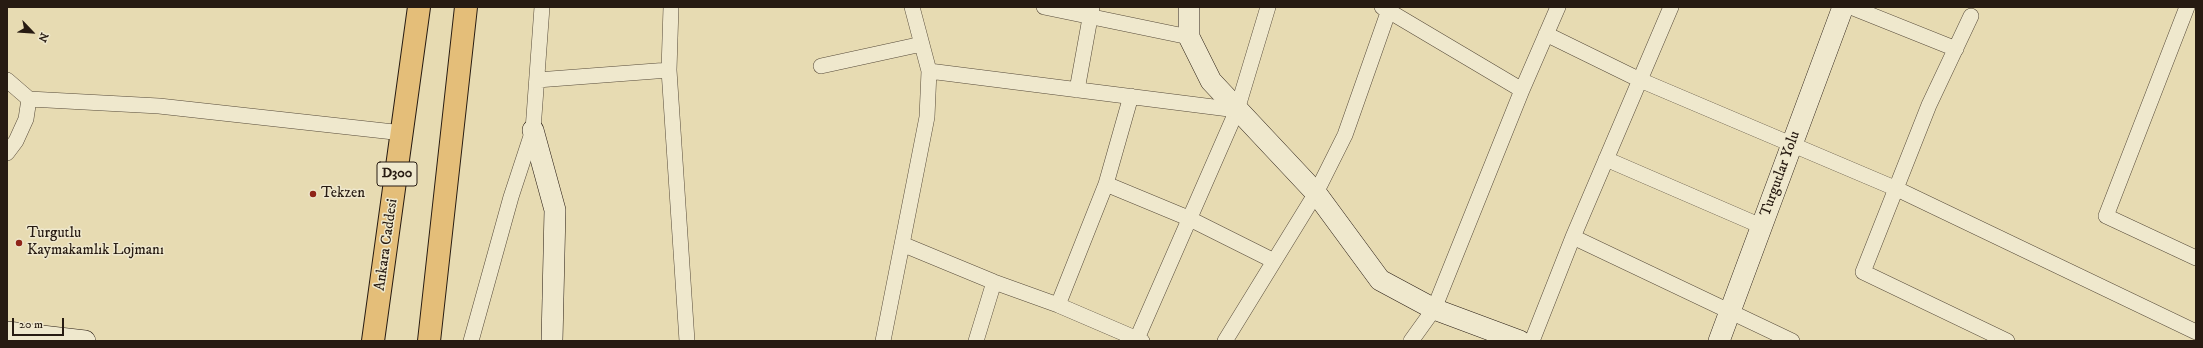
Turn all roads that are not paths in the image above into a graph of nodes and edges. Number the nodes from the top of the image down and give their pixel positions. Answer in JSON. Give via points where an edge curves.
{"nodes":[{"id":1,"x":419,"y":7,"type":"edge"},
{"id":2,"x":466,"y":7,"type":"edge"},
{"id":3,"x":542,"y":7,"type":"edge"},
{"id":4,"x":671,"y":7,"type":"edge"},
{"id":5,"x":912,"y":7,"type":"edge"},
{"id":6,"x":1044,"y":7,"type":"edge"},
{"id":7,"x":1190,"y":7,"type":"edge"},
{"id":8,"x":1268,"y":7,"type":"edge"},
{"id":9,"x":1558,"y":7,"type":"edge"},
{"id":10,"x":1671,"y":7,"type":"edge"},
{"id":11,"x":1843,"y":7,"type":"edge"},
{"id":12,"x":1852,"y":7,"type":"edge"},
{"id":13,"x":2187,"y":7,"type":"edge"},
{"id":14,"x":1387,"y":8,"type":"edge"},
{"id":15,"x":1091,"y":12,"type":"edge"},
{"id":16,"x":1970,"y":16,"type":"dead end"},
{"id":17,"x":1546,"y":34,"type":"junction"},
{"id":18,"x":1189,"y":37,"type":"junction"},
{"id":19,"x":922,"y":44,"type":"junction"},
{"id":20,"x":1956,"y":48,"type":"junction"},
{"id":21,"x":821,"y":66,"type":"dead end"},
{"id":22,"x":669,"y":70,"type":"junction"},
{"id":23,"x":929,"y":71,"type":"junction"},
{"id":24,"x":7,"y":80,"type":"edge"},
{"id":25,"x":537,"y":80,"type":"junction"},
{"id":26,"x":1640,"y":80,"type":"junction"},
{"id":27,"x":1077,"y":90,"type":"junction"},
{"id":28,"x":1522,"y":90,"type":"junction"},
{"id":29,"x":1131,"y":96,"type":"junction"},
{"id":30,"x":29,"y":99,"type":"junction"},
{"id":31,"x":1237,"y":110,"type":"junction"},
{"id":32,"x":533,"y":130,"type":"junction"},
{"id":33,"x":403,"y":133,"type":"junction"},
{"id":34,"x":1792,"y":143,"type":"junction"},
{"id":35,"x":7,"y":153,"type":"edge"},
{"id":36,"x":1606,"y":160,"type":"junction"},
{"id":37,"x":1106,"y":184,"type":"junction"},
{"id":38,"x":1897,"y":189,"type":"junction"},
{"id":39,"x":1316,"y":193,"type":"junction"},
{"id":40,"x":1188,"y":218,"type":"junction"},
{"id":41,"x":1761,"y":226,"type":"junction"},
{"id":42,"x":1573,"y":237,"type":"junction"},
{"id":43,"x":902,"y":244,"type":"junction"},
{"id":44,"x":2196,"y":258,"type":"edge"},
{"id":45,"x":1274,"y":261,"type":"junction"},
{"id":46,"x":994,"y":282,"type":"junction"},
{"id":47,"x":1058,"y":305,"type":"junction"},
{"id":48,"x":1434,"y":309,"type":"junction"},
{"id":49,"x":1730,"y":311,"type":"junction"},
{"id":50,"x":7,"y":332,"type":"edge"},
{"id":51,"x":2196,"y":332,"type":"edge"},
{"id":52,"x":1138,"y":340,"type":"edge"},
{"id":53,"x":85,"y":341,"type":"edge"},
{"id":54,"x":373,"y":341,"type":"edge"},
{"id":55,"x":429,"y":341,"type":"edge"},
{"id":56,"x":471,"y":341,"type":"edge"},
{"id":57,"x":552,"y":341,"type":"edge"},
{"id":58,"x":687,"y":341,"type":"edge"},
{"id":59,"x":883,"y":341,"type":"edge"},
{"id":60,"x":976,"y":341,"type":"edge"},
{"id":61,"x":1225,"y":341,"type":"edge"},
{"id":62,"x":1411,"y":341,"type":"edge"},
{"id":63,"x":1520,"y":341,"type":"edge"},
{"id":64,"x":1532,"y":341,"type":"edge"},
{"id":65,"x":1719,"y":341,"type":"edge"},
{"id":66,"x":1792,"y":341,"type":"edge"},
{"id":67,"x":2007,"y":341,"type":"edge"}],
"edges":[{"from":1,"to":33,"type":"highway","name":"Ankara Caddesi","number":"D300"},
{"from":2,"to":55,"type":"highway"},
{"from":3,"to":25,"type":"street"},
{"from":4,"to":22,"type":"street"},
{"from":5,"to":19,"type":"street"},
{"from":6,"to":15,"type":"street"},
{"from":7,"to":18,"type":"street"},
{"from":8,"to":31,"type":"street"},
{"from":9,"to":17,"type":"street"},
{"from":10,"to":26,"type":"street"},
{"from":11,"to":34,"type":"street","name":"Turgutlar Yolu"},
{"from":12,"to":20,"type":"street"},
{"from":13,"to":44,"type":"street","via":[[2106,216]]},
{"from":14,"to":28,"type":"street"},
{"from":14,"to":39,"type":"street","via":[[1345,135]]},
{"from":15,"to":18,"type":"street"},
{"from":15,"to":27,"type":"street"},
{"from":16,"to":20,"type":"street"},
{"from":17,"to":26,"type":"street"},
{"from":17,"to":28,"type":"street"},
{"from":18,"to":31,"type":"street","via":[[1210,81]]},
{"from":19,"to":21,"type":"street"},
{"from":19,"to":23,"type":"street"},
{"from":20,"to":38,"type":"street","via":[[1929,105]]},
{"from":22,"to":25,"type":"street"},
{"from":22,"to":58,"type":"street"},
{"from":23,"to":27,"type":"street"},
{"from":23,"to":43,"type":"street","via":[[927,117]]},
{"from":24,"to":30,"type":"street"},
{"from":25,"to":32,"type":"street"},
{"from":26,"to":34,"type":"street"},
{"from":26,"to":36,"type":"street"},
{"from":27,"to":29,"type":"street"},
{"from":28,"to":48,"type":"street"},
{"from":29,"to":31,"type":"street"},
{"from":29,"to":37,"type":"street"},
{"from":30,"to":33,"type":"street","via":[[160,106]]},
{"from":30,"to":35,"type":"street","via":[[26,119]]},
{"from":31,"to":39,"type":"street"},
{"from":31,"to":40,"type":"street"},
{"from":32,"to":56,"type":"street"},
{"from":32,"to":57,"type":"street","via":[[555,210]]},
{"from":33,"to":54,"type":"highway","name":"Ankara Caddesi","number":"D300"},
{"from":34,"to":38,"type":"street"},
{"from":34,"to":41,"type":"street","name":"Turgutlar Yolu"},
{"from":36,"to":41,"type":"street"},
{"from":36,"to":42,"type":"street"},
{"from":37,"to":40,"type":"street"},
{"from":37,"to":47,"type":"street"},
{"from":38,"to":51,"type":"street"},
{"from":38,"to":67,"type":"street","via":[[1863,272]]},
{"from":39,"to":45,"type":"street"},
{"from":39,"to":48,"type":"street","via":[[1380,280]]},
{"from":40,"to":45,"type":"street"},
{"from":40,"to":52,"type":"street"},
{"from":41,"to":49,"type":"street","name":"Turgutlar Yolu"},
{"from":42,"to":49,"type":"street"},
{"from":42,"to":64,"type":"street"},
{"from":43,"to":46,"type":"street"},
{"from":43,"to":59,"type":"street"},
{"from":45,"to":61,"type":"street"},
{"from":46,"to":47,"type":"street"},
{"from":46,"to":60,"type":"street"},
{"from":47,"to":52,"type":"street"},
{"from":48,"to":62,"type":"street"},
{"from":48,"to":63,"type":"street"},
{"from":49,"to":65,"type":"street","name":"Turgutlar Yolu"},
{"from":49,"to":66,"type":"street"},
{"from":50,"to":53,"type":"street"}]}
